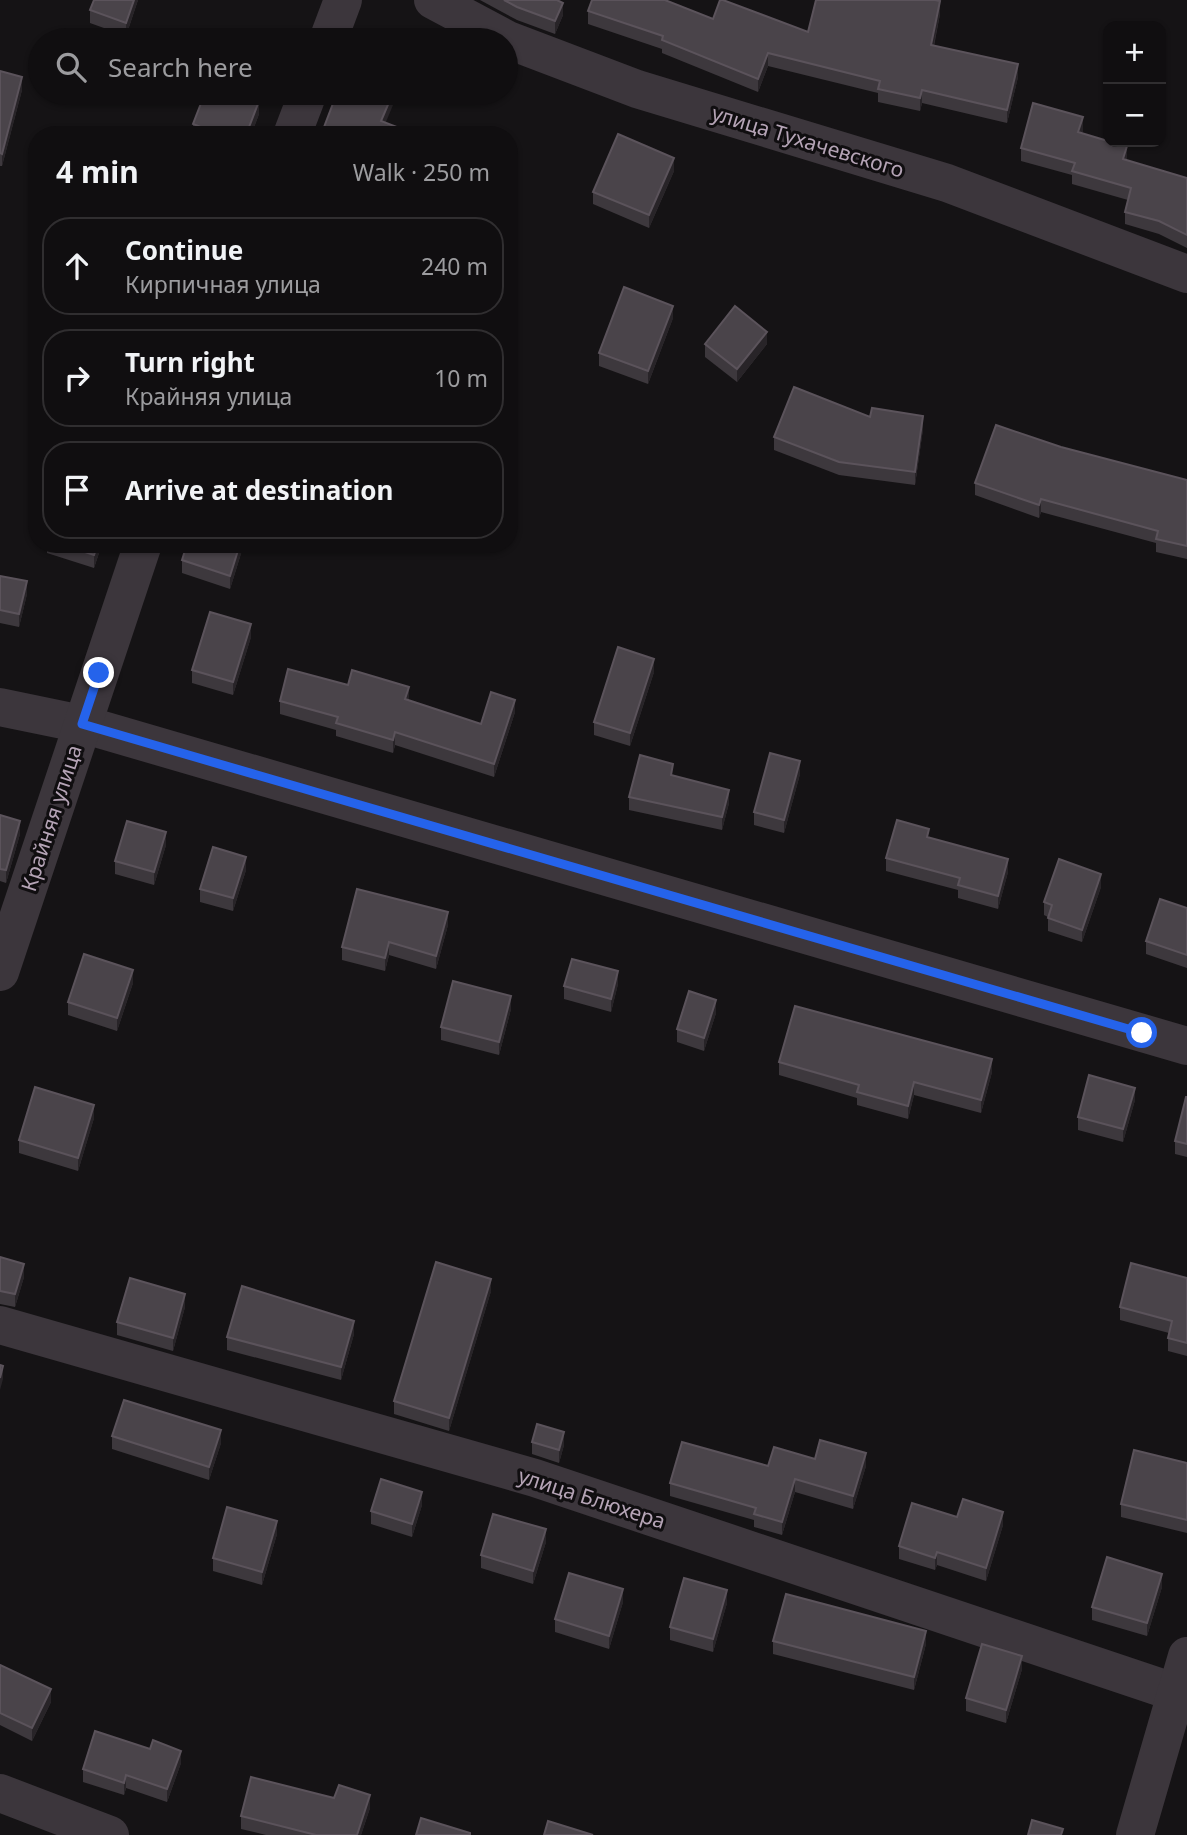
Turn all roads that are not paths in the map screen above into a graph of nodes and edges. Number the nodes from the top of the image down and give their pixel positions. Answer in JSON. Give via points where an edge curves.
{"nodes":[{"id":1,"x":343,"y":0,"type":"edge"},
{"id":2,"x":433,"y":0,"type":"edge"},
{"id":3,"x":332,"y":28,"type":"edge"},
{"id":4,"x":486,"y":28,"type":"edge"},
{"id":5,"x":518,"y":44,"type":"edge"},
{"id":6,"x":303,"y":105,"type":"edge"},
{"id":7,"x":295,"y":126,"type":"edge"},
{"id":8,"x":1187,"y":274,"type":"edge"},
{"id":9,"x":140,"y":553,"type":"edge"},
{"id":10,"x":0,"y":707,"type":"edge"},
{"id":11,"x":82,"y":724,"type":"junction"},
{"id":12,"x":0,"y":972,"type":"edge"},
{"id":13,"x":1187,"y":1046,"type":"edge"},
{"id":14,"x":0,"y":1325,"type":"edge"},
{"id":15,"x":1187,"y":1656,"type":"edge"},
{"id":16,"x":1177,"y":1693,"type":"junction"},
{"id":17,"x":0,"y":1793,"type":"edge"},
{"id":18,"x":110,"y":1835,"type":"edge"},
{"id":19,"x":1135,"y":1835,"type":"edge"}],
"edges":[{"from":1,"to":3,"type":"street"},
{"from":2,"to":4,"type":"street","name":"улица Тухачевского"},
{"from":5,"to":8,"type":"street","name":"улица Тухачевского","via":[[637,89],[947,183]]},
{"from":6,"to":7,"type":"street"},
{"from":9,"to":11,"type":"street","name":"Крайняя улица"},
{"from":10,"to":11,"type":"street"},
{"from":11,"to":12,"type":"street","name":"Крайняя улица"},
{"from":11,"to":13,"type":"street"},
{"from":14,"to":16,"type":"street","name":"улица Блюхера","via":[[535,1478]]},
{"from":15,"to":16,"type":"street"},
{"from":16,"to":19,"type":"street"},
{"from":17,"to":18,"type":"street"}]}
